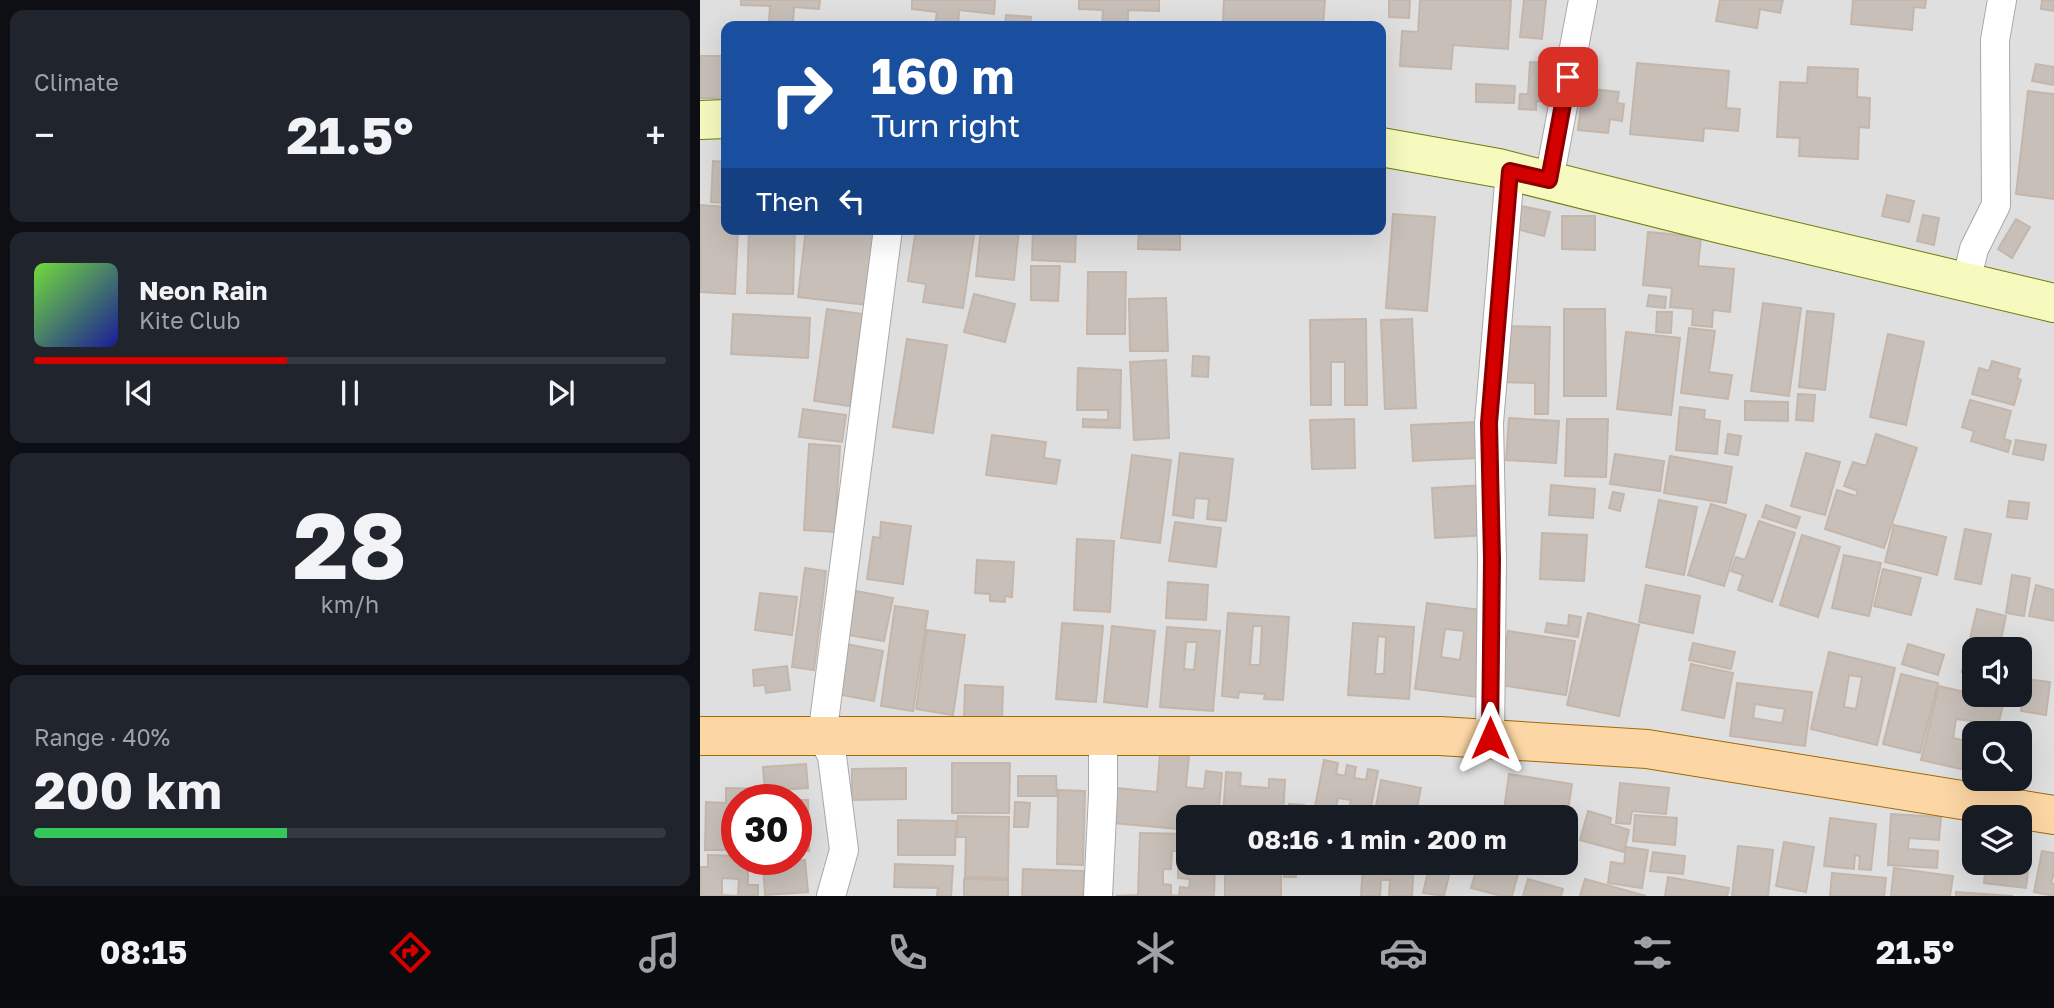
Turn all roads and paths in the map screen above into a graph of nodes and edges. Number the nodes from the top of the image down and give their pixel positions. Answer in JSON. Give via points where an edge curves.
{"nodes":[{"id":1,"x":1583,"y":0,"type":"edge"},
{"id":2,"x":2002,"y":0,"type":"edge"},
{"id":3,"x":721,"y":119,"type":"edge"},
{"id":4,"x":700,"y":120,"type":"edge"},
{"id":5,"x":1386,"y":148,"type":"edge"},
{"id":6,"x":1510,"y":171,"type":"junction"},
{"id":7,"x":1549,"y":180,"type":"junction"},
{"id":8,"x":887,"y":235,"type":"edge"},
{"id":9,"x":1966,"y":282,"type":"junction"},
{"id":10,"x":2054,"y":303,"type":"edge"},
{"id":11,"x":700,"y":736,"type":"edge"},
{"id":12,"x":822,"y":737,"type":"junction"},
{"id":13,"x":1104,"y":737,"type":"junction"},
{"id":14,"x":1490,"y":738,"type":"junction"},
{"id":15,"x":2054,"y":815,"type":"edge"},
{"id":16,"x":831,"y":896,"type":"edge"},
{"id":17,"x":1098,"y":896,"type":"edge"}],
"edges":[{"from":1,"to":7,"type":"street"},
{"from":2,"to":9,"type":"street","via":[[1995,40],[1996,205],[1974,249]]},
{"from":3,"to":4,"type":"street"},
{"from":5,"to":6,"type":"street"},
{"from":6,"to":7,"type":"street"},
{"from":6,"to":14,"type":"street","via":[[1489,423]]},
{"from":7,"to":9,"type":"street"},
{"from":8,"to":12,"type":"street"},
{"from":9,"to":10,"type":"street"},
{"from":11,"to":12,"type":"main road"},
{"from":12,"to":13,"type":"main road"},
{"from":12,"to":16,"type":"street","via":[[832,756],[844,850]]},
{"from":13,"to":14,"type":"main road"},
{"from":13,"to":17,"type":"street"},
{"from":14,"to":15,"type":"main road","via":[[1647,749]]}]}
